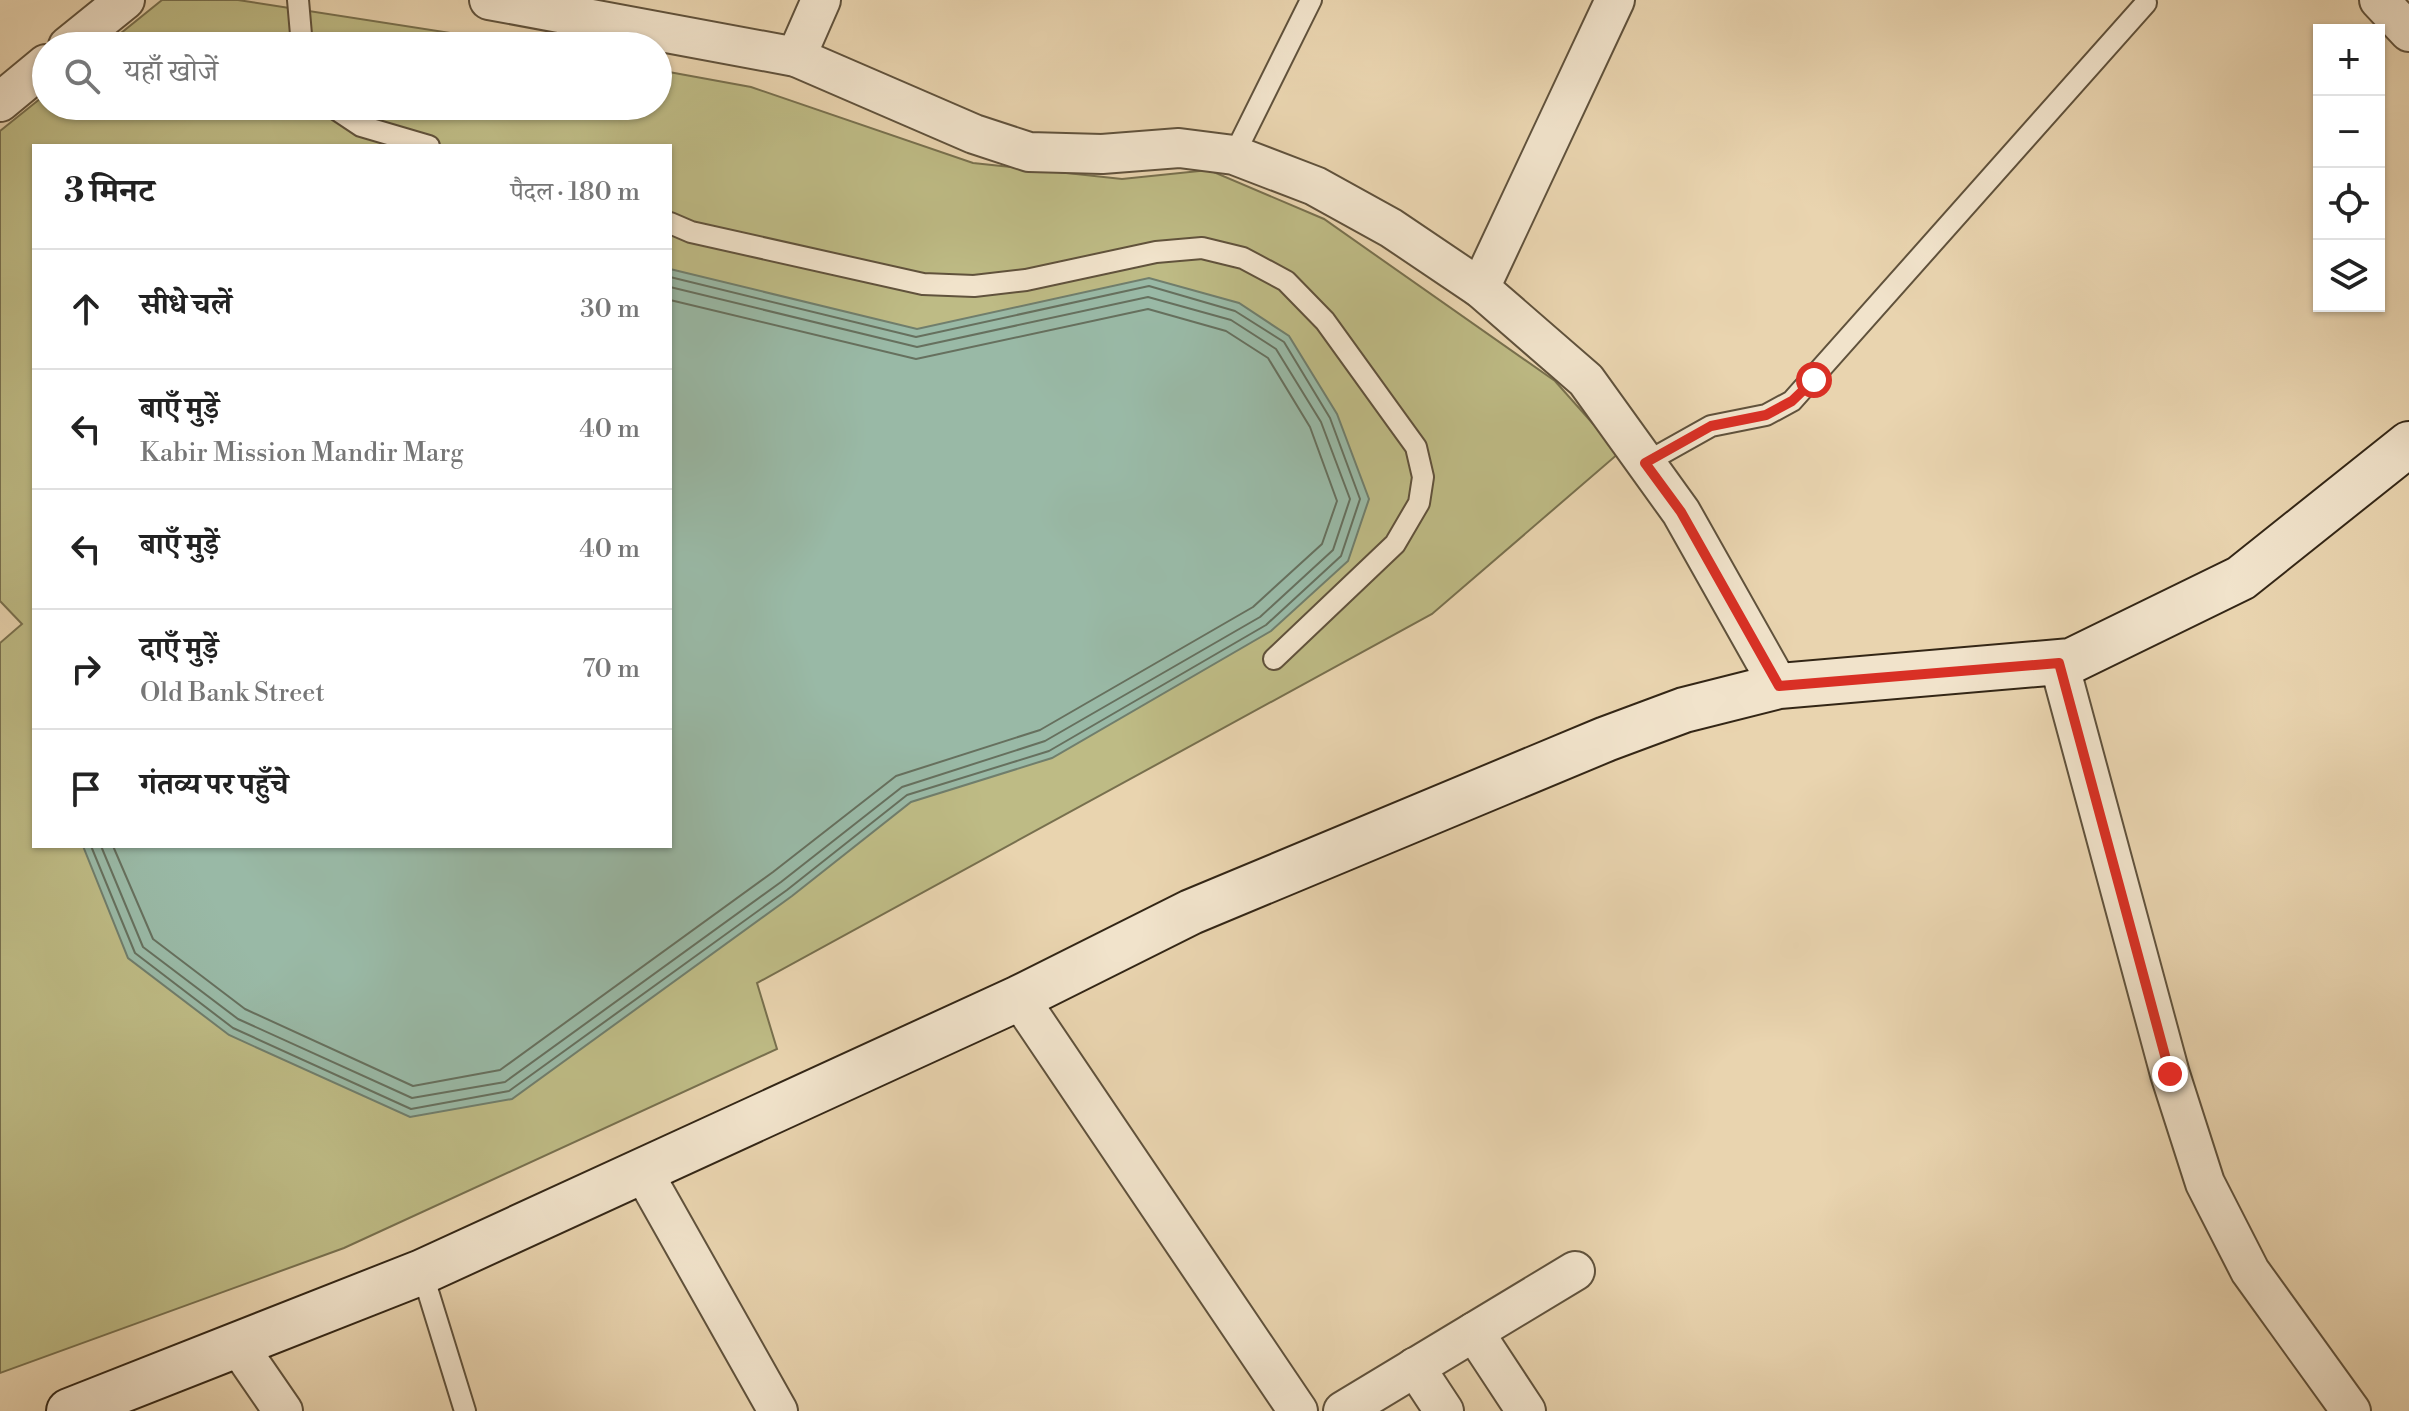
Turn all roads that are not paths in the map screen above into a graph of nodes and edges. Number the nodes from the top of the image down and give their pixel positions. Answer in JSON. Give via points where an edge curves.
{"nodes":[{"id":1,"x":125,"y":0,"type":"edge"},
{"id":2,"x":298,"y":0,"type":"edge"},
{"id":3,"x":489,"y":0,"type":"edge"},
{"id":4,"x":821,"y":0,"type":"edge"},
{"id":5,"x":1311,"y":0,"type":"edge"},
{"id":6,"x":1615,"y":0,"type":"edge"},
{"id":7,"x":2379,"y":0,"type":"edge"},
{"id":8,"x":2146,"y":3,"type":"dead end"},
{"id":9,"x":85,"y":32,"type":"edge"},
{"id":10,"x":301,"y":32,"type":"edge"},
{"id":11,"x":2409,"y":32,"type":"edge"},
{"id":12,"x":796,"y":57,"type":"junction"},
{"id":13,"x":32,"y":76,"type":"edge"},
{"id":14,"x":0,"y":102,"type":"edge"},
{"id":15,"x":352,"y":120,"type":"edge"},
{"id":16,"x":422,"y":144,"type":"edge"},
{"id":17,"x":1234,"y":155,"type":"junction"},
{"id":18,"x":672,"y":224,"type":"edge"},
{"id":19,"x":1480,"y":288,"type":"junction"},
{"id":20,"x":2409,"y":444,"type":"edge"},
{"id":21,"x":1645,"y":463,"type":"junction"},
{"id":22,"x":1274,"y":659,"type":"dead end"},
{"id":23,"x":2059,"y":663,"type":"junction"},
{"id":24,"x":1779,"y":686,"type":"junction"},
{"id":25,"x":1019,"y":998,"type":"junction"},
{"id":26,"x":642,"y":1170,"type":"junction"},
{"id":27,"x":1575,"y":1271,"type":"dead end"},
{"id":28,"x":422,"y":1272,"type":"junction"},
{"id":29,"x":1474,"y":1332,"type":"junction"},
{"id":30,"x":239,"y":1347,"type":"junction"},
{"id":31,"x":1415,"y":1367,"type":"junction"},
{"id":32,"x":69,"y":1411,"type":"edge"},
{"id":33,"x":283,"y":1411,"type":"edge"},
{"id":34,"x":465,"y":1411,"type":"edge"},
{"id":35,"x":778,"y":1411,"type":"edge"},
{"id":36,"x":1298,"y":1411,"type":"edge"},
{"id":37,"x":1343,"y":1411,"type":"edge"},
{"id":38,"x":1444,"y":1411,"type":"edge"},
{"id":39,"x":1526,"y":1411,"type":"edge"},
{"id":40,"x":2351,"y":1411,"type":"edge"}],
"edges":[{"from":1,"to":9,"type":"street"},
{"from":2,"to":10,"type":"lane"},
{"from":3,"to":12,"type":"street"},
{"from":4,"to":12,"type":"street"},
{"from":5,"to":17,"type":"lane"},
{"from":6,"to":19,"type":"street"},
{"from":7,"to":11,"type":"street"},
{"from":8,"to":21,"type":"lane","via":[[1792,401],[1766,415],[1711,426]]},
{"from":12,"to":17,"type":"street","via":[[974,134],[1029,152],[1179,148]]},
{"from":13,"to":14,"type":"street"},
{"from":15,"to":16,"type":"lane"},
{"from":17,"to":19,"type":"street","via":[[1315,186],[1391,228]]},
{"from":18,"to":22,"type":"lane","via":[[923,284],[1026,280],[1156,252],[1202,248],[1243,258],[1286,281],[1325,321],[1416,447],[1423,477],[1419,503],[1395,544]]},
{"from":19,"to":21,"type":"street","via":[[1586,380]]},
{"from":20,"to":23,"type":"street","via":[[2241,578]]},
{"from":21,"to":24,"type":"street","via":[[1681,512]]},
{"from":23,"to":24,"type":"street"},
{"from":23,"to":40,"type":"street","via":[[2170,1074],[2205,1183],[2250,1271]]},
{"from":24,"to":25,"type":"street","via":[[1684,710],[1606,739],[1191,912]]},
{"from":25,"to":26,"type":"street"},
{"from":25,"to":36,"type":"street"},
{"from":26,"to":28,"type":"street"},
{"from":26,"to":35,"type":"street"},
{"from":27,"to":29,"type":"street"},
{"from":28,"to":30,"type":"street"},
{"from":28,"to":34,"type":"lane"},
{"from":29,"to":31,"type":"street"},
{"from":29,"to":39,"type":"street"},
{"from":30,"to":32,"type":"street"},
{"from":30,"to":33,"type":"street"},
{"from":31,"to":37,"type":"street"},
{"from":31,"to":38,"type":"street"}]}
